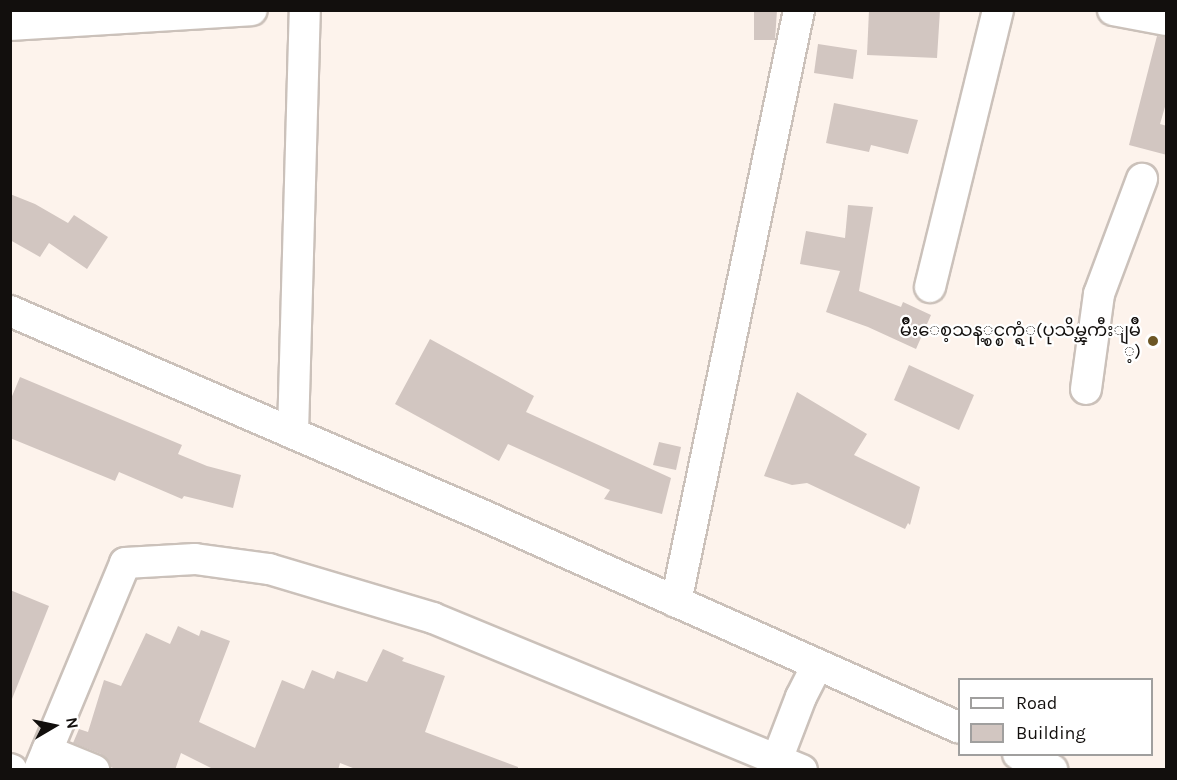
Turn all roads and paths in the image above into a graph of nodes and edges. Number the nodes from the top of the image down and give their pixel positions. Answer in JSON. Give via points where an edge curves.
{"nodes":[{"id":1,"x":252,"y":10,"type":"edge"},
{"id":2,"x":305,"y":10,"type":"edge"},
{"id":3,"x":799,"y":10,"type":"edge"},
{"id":4,"x":998,"y":10,"type":"edge"},
{"id":5,"x":1113,"y":10,"type":"edge"},
{"id":6,"x":1167,"y":20,"type":"edge"},
{"id":7,"x":10,"y":25,"type":"edge"},
{"id":8,"x":1142,"y":180,"type":"dead end"},
{"id":9,"x":930,"y":287,"type":"dead end"},
{"id":10,"x":10,"y":311,"type":"edge"},
{"id":11,"x":1086,"y":389,"type":"dead end"},
{"id":12,"x":293,"y":433,"type":"junction"},
{"id":13,"x":676,"y":602,"type":"junction"},
{"id":14,"x":817,"y":665,"type":"junction"},
{"id":15,"x":958,"y":727,"type":"edge"},
{"id":16,"x":1022,"y":756,"type":"edge"},
{"id":17,"x":43,"y":760,"type":"edge"},
{"id":18,"x":784,"y":761,"type":"edge"},
{"id":19,"x":94,"y":770,"type":"edge"},
{"id":20,"x":1052,"y":770,"type":"edge"}],
"edges":[{"from":1,"to":7,"type":"street"},
{"from":2,"to":12,"type":"street"},
{"from":3,"to":13,"type":"street"},
{"from":4,"to":9,"type":"street"},
{"from":5,"to":6,"type":"street"},
{"from":8,"to":11,"type":"street","via":[[1099,294]]},
{"from":10,"to":12,"type":"street"},
{"from":12,"to":13,"type":"street"},
{"from":13,"to":14,"type":"street"},
{"from":14,"to":15,"type":"street"},
{"from":14,"to":18,"type":"street","via":[[801,697]]},
{"from":16,"to":20,"type":"street"},
{"from":17,"to":18,"type":"street","via":[[125,563],[195,559],[269,568],[434,618]]},
{"from":17,"to":19,"type":"street"}]}
